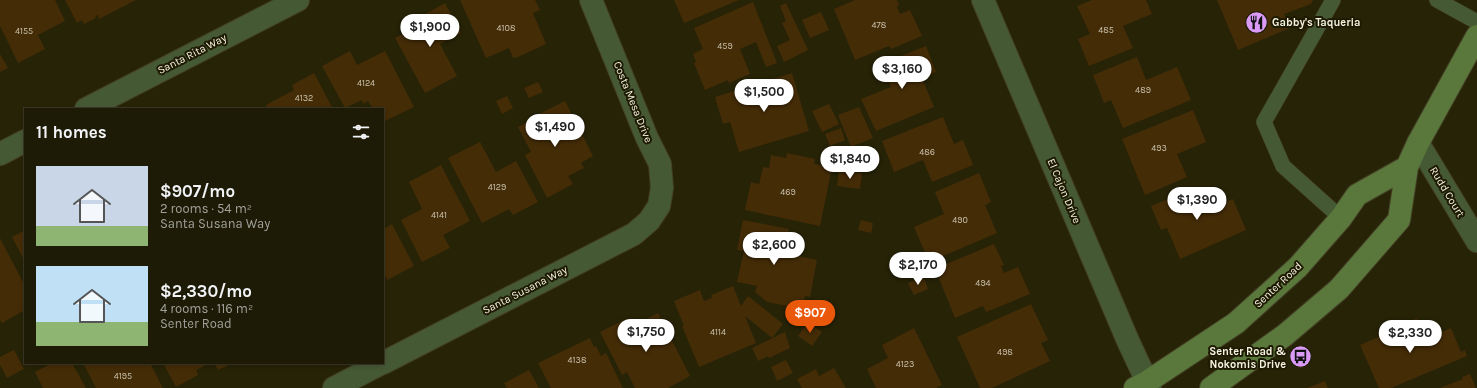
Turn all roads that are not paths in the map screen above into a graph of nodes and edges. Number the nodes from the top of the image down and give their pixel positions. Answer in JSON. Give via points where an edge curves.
{"nodes":[{"id":1,"x":298,"y":0,"type":"edge"},
{"id":2,"x":591,"y":0,"type":"edge"},
{"id":3,"x":983,"y":0,"type":"edge"},
{"id":4,"x":1334,"y":0,"type":"edge"},
{"id":5,"x":1437,"y":0,"type":"edge"},
{"id":6,"x":1477,"y":22,"type":"edge"},
{"id":7,"x":1477,"y":36,"type":"edge"},
{"id":8,"x":88,"y":108,"type":"edge"},
{"id":9,"x":24,"y":142,"type":"edge"},
{"id":10,"x":1418,"y":143,"type":"junction"},
{"id":11,"x":0,"y":154,"type":"edge"},
{"id":12,"x":1406,"y":167,"type":"junction"},
{"id":13,"x":659,"y":206,"type":"joint"},
{"id":14,"x":1341,"y":218,"type":"junction"},
{"id":15,"x":1477,"y":241,"type":"edge"},
{"id":16,"x":384,"y":362,"type":"edge"},
{"id":17,"x":381,"y":364,"type":"edge"},
{"id":18,"x":1144,"y":386,"type":"edge"},
{"id":19,"x":334,"y":388,"type":"edge"},
{"id":20,"x":1211,"y":388,"type":"edge"}],
"edges":[{"from":1,"to":8,"type":"street","name":"Santa Rita Way"},
{"from":2,"to":13,"type":"street","name":"Costa Mesa Drive","via":[[660,164],[662,188]]},
{"from":3,"to":18,"type":"street","name":"El Cajon Drive","via":[[1128,341]]},
{"from":4,"to":14,"type":"lane","via":[[1264,122],[1283,166]]},
{"from":5,"to":6,"type":"lane"},
{"from":7,"to":10,"type":"main road"},
{"from":9,"to":11,"type":"street"},
{"from":10,"to":12,"type":"main road"},
{"from":10,"to":15,"type":"street","name":"Rudd Court"},
{"from":12,"to":14,"type":"main road","name":"Senter Road","via":[[1357,195]]},
{"from":12,"to":20,"type":"main road","via":[[1399,220],[1344,284],[1285,335]]},
{"from":13,"to":16,"type":"street","name":"Santa Susana Way","via":[[649,221],[634,234]]},
{"from":14,"to":18,"type":"main road","name":"Senter Road","via":[[1298,266],[1236,322]]},
{"from":17,"to":19,"type":"street","name":"Santa Susana Way"}]}
